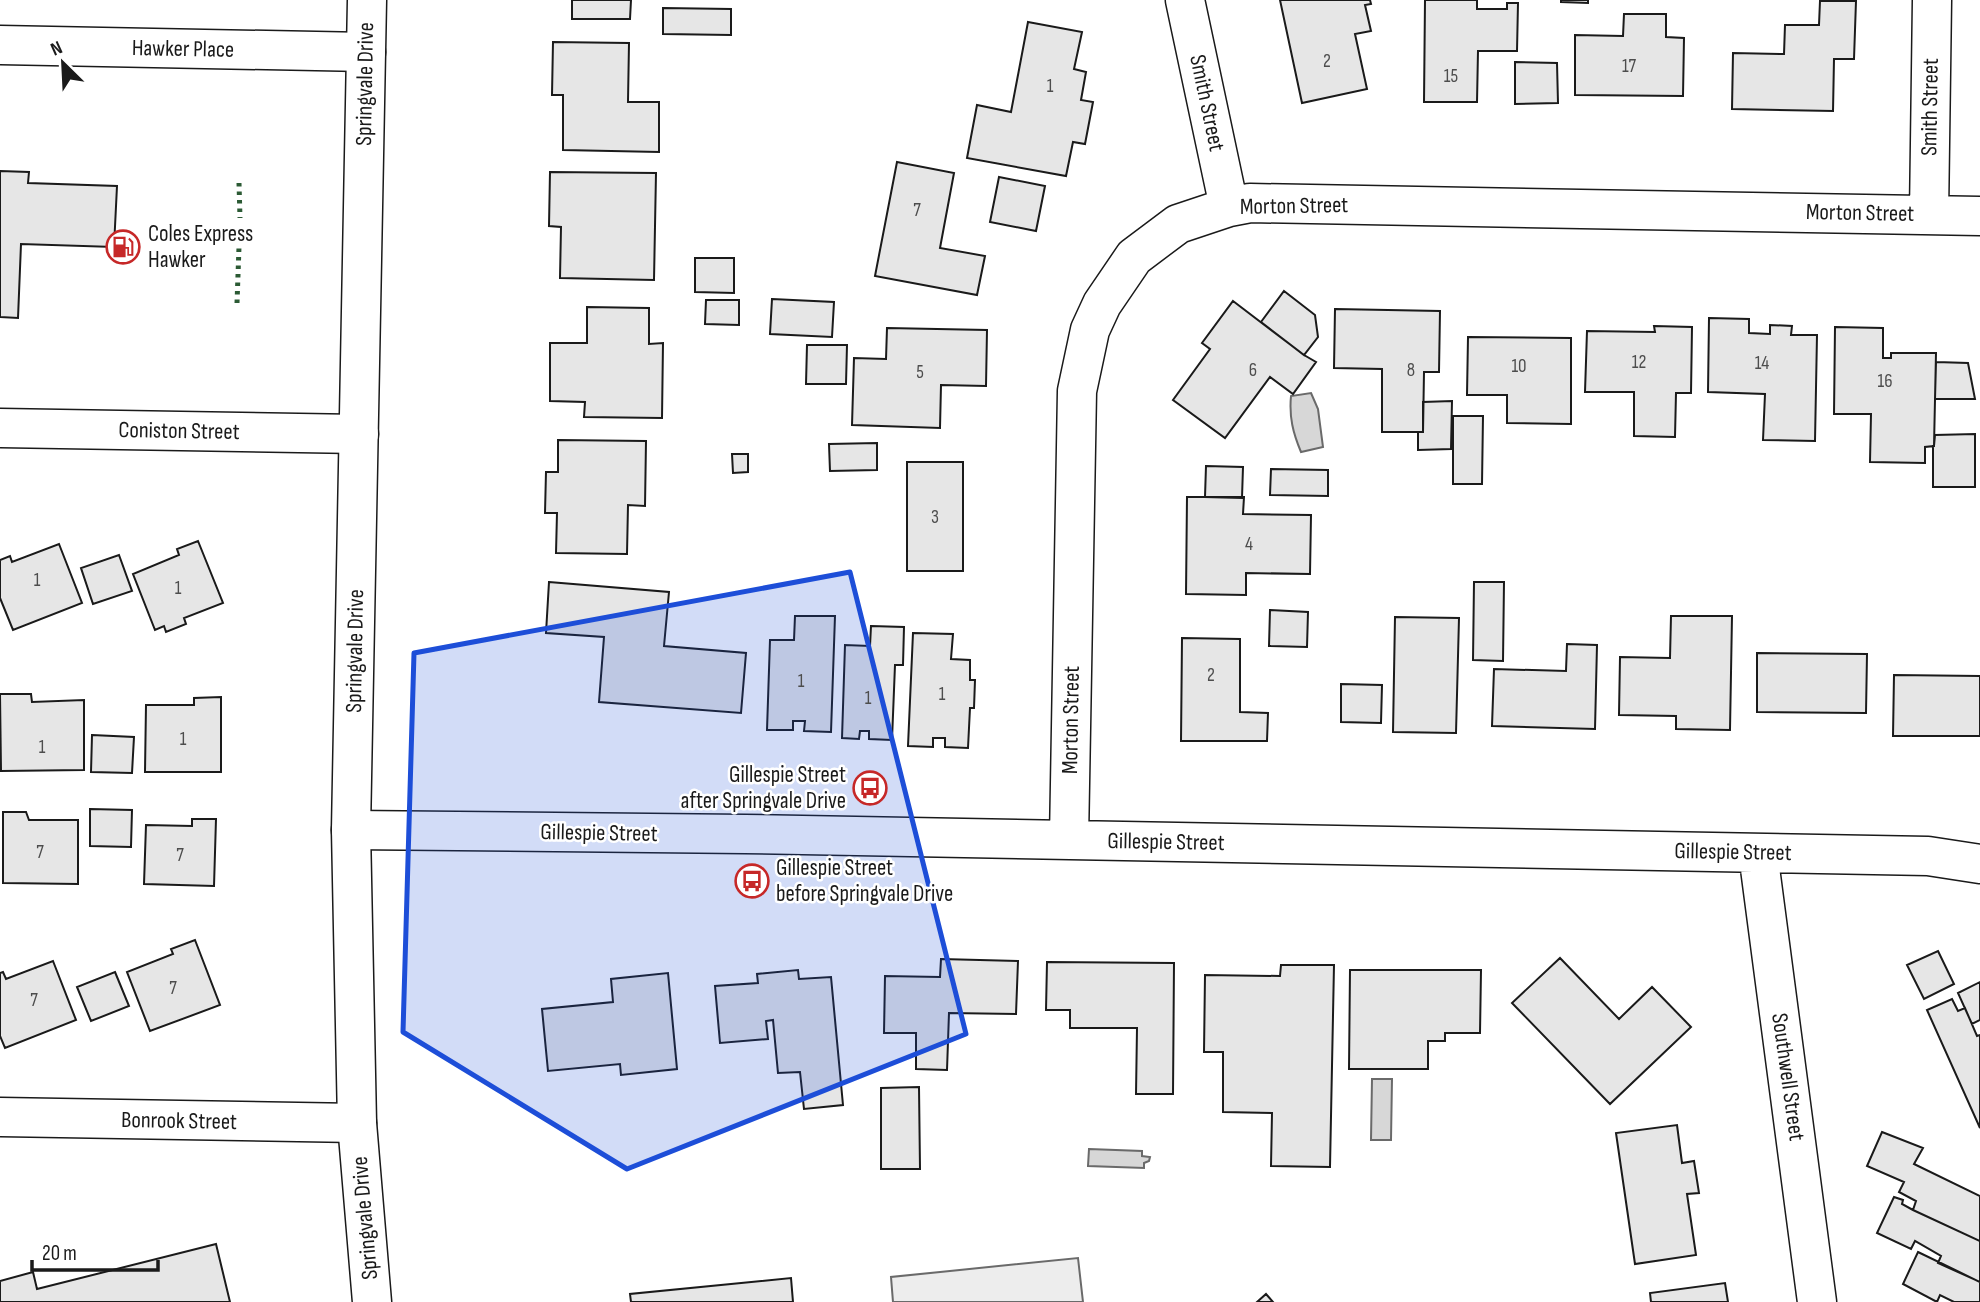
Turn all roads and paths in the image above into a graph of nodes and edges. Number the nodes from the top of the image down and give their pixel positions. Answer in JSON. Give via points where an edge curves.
{"nodes":[{"id":1,"x":367,"y":0,"type":"edge"},
{"id":2,"x":1185,"y":0,"type":"edge"},
{"id":3,"x":1932,"y":0,"type":"edge"},
{"id":4,"x":0,"y":46,"type":"edge"},
{"id":5,"x":366,"y":52,"type":"junction"},
{"id":6,"x":1229,"y":207,"type":"junction"},
{"id":7,"x":1929,"y":215,"type":"junction"},
{"id":8,"x":1980,"y":216,"type":"edge"},
{"id":9,"x":0,"y":428,"type":"edge"},
{"id":10,"x":359,"y":435,"type":"junction"},
{"id":11,"x":351,"y":830,"type":"junction"},
{"id":12,"x":1069,"y":840,"type":"junction"},
{"id":13,"x":1758,"y":853,"type":"junction"},
{"id":14,"x":1980,"y":863,"type":"edge"},
{"id":15,"x":0,"y":1117,"type":"edge"},
{"id":16,"x":357,"y":1123,"type":"junction"},
{"id":17,"x":372,"y":1302,"type":"edge"},
{"id":18,"x":1817,"y":1302,"type":"edge"}],
"edges":[{"from":1,"to":5,"type":"street","name":"Springvale Drive"},
{"from":2,"to":6,"type":"street","name":"Smith Street"},
{"from":3,"to":7,"type":"street","name":"Smith Street"},
{"from":4,"to":5,"type":"street","name":"Hawker Place"},
{"from":5,"to":10,"type":"street","name":"Springvale Drive"},
{"from":6,"to":7,"type":"street","name":"Morton Street","via":[[1250,203]]},
{"from":6,"to":12,"type":"street","name":"Morton Street","via":[[1178,224],[1134,257],[1090,330],[1077,391]]},
{"from":7,"to":8,"type":"street","name":"Morton Street"},
{"from":9,"to":10,"type":"street","name":"Coniston Street"},
{"from":10,"to":11,"type":"street","name":"Springvale Drive"},
{"from":11,"to":12,"type":"street","name":"Gillespie Street"},
{"from":11,"to":16,"type":"street","name":"Springvale Drive"},
{"from":12,"to":13,"type":"street","name":"Gillespie Street"},
{"from":13,"to":14,"type":"street","name":"Gillespie Street","via":[[1928,856]]},
{"from":13,"to":18,"type":"street","name":"Southwell Street"},
{"from":15,"to":16,"type":"street","name":"Bonrook Street"},
{"from":16,"to":17,"type":"street","name":"Springvale Drive"}]}
